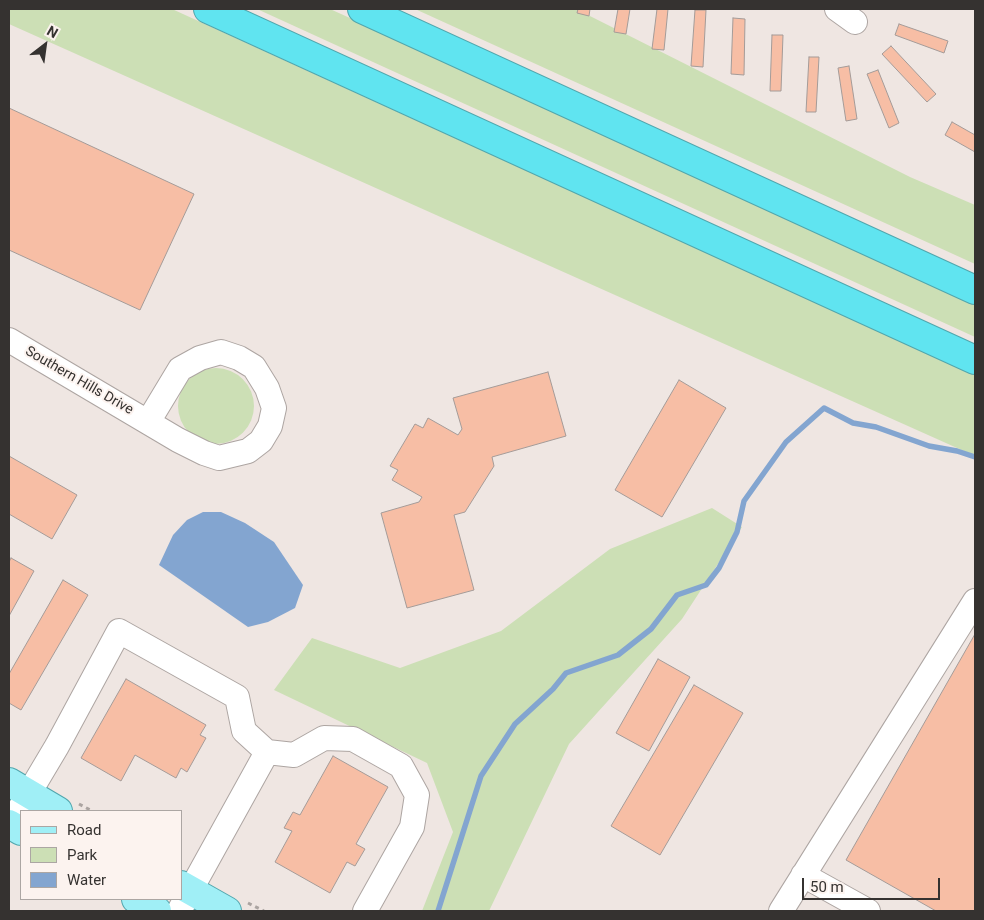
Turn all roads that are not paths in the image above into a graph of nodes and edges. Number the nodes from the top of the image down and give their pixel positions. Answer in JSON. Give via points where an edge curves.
{"nodes":[{"id":1,"x":208,"y":9,"type":"edge"},
{"id":2,"x":362,"y":9,"type":"edge"},
{"id":3,"x":975,"y":290,"type":"edge"},
{"id":4,"x":9,"y":340,"type":"edge"},
{"id":5,"x":975,"y":360,"type":"edge"},
{"id":6,"x":148,"y":422,"type":"junction"},
{"id":7,"x":975,"y":601,"type":"edge"},
{"id":8,"x":267,"y":752,"type":"junction"},
{"id":9,"x":19,"y":788,"type":"edge"},
{"id":10,"x":56,"y":810,"type":"edge"},
{"id":11,"x":13,"y":826,"type":"edge"},
{"id":12,"x":803,"y":876,"type":"junction"},
{"id":13,"x":184,"y":896,"type":"edge"},
{"id":14,"x":138,"y":900,"type":"edge"},
{"id":15,"x":157,"y":911,"type":"edge"},
{"id":16,"x":227,"y":911,"type":"edge"},
{"id":17,"x":365,"y":911,"type":"edge"},
{"id":18,"x":781,"y":911,"type":"edge"},
{"id":19,"x":868,"y":911,"type":"edge"}],
"edges":[{"from":1,"to":5,"type":"highway"},
{"from":2,"to":3,"type":"highway"},
{"from":4,"to":6,"type":"street","name":"Southern Hills Drive"},
{"from":6,"to":6,"type":"street","name":"Southern Hills Drive","via":[[219,458],[248,451],[261,441],[270,426],[274,408],[254,367],[221,352],[200,358],[180,369]]},
{"from":7,"to":12,"type":"street"},
{"from":8,"to":9,"type":"street","via":[[244,732],[237,697],[119,631]]},
{"from":8,"to":13,"type":"street"},
{"from":8,"to":17,"type":"street","via":[[294,755],[324,738],[352,739],[401,766],[417,795],[412,827]]},
{"from":9,"to":10,"type":"main road"},
{"from":9,"to":11,"type":"street"},
{"from":12,"to":18,"type":"street"},
{"from":12,"to":19,"type":"street"},
{"from":13,"to":16,"type":"main road"},
{"from":14,"to":15,"type":"main road"}]}
